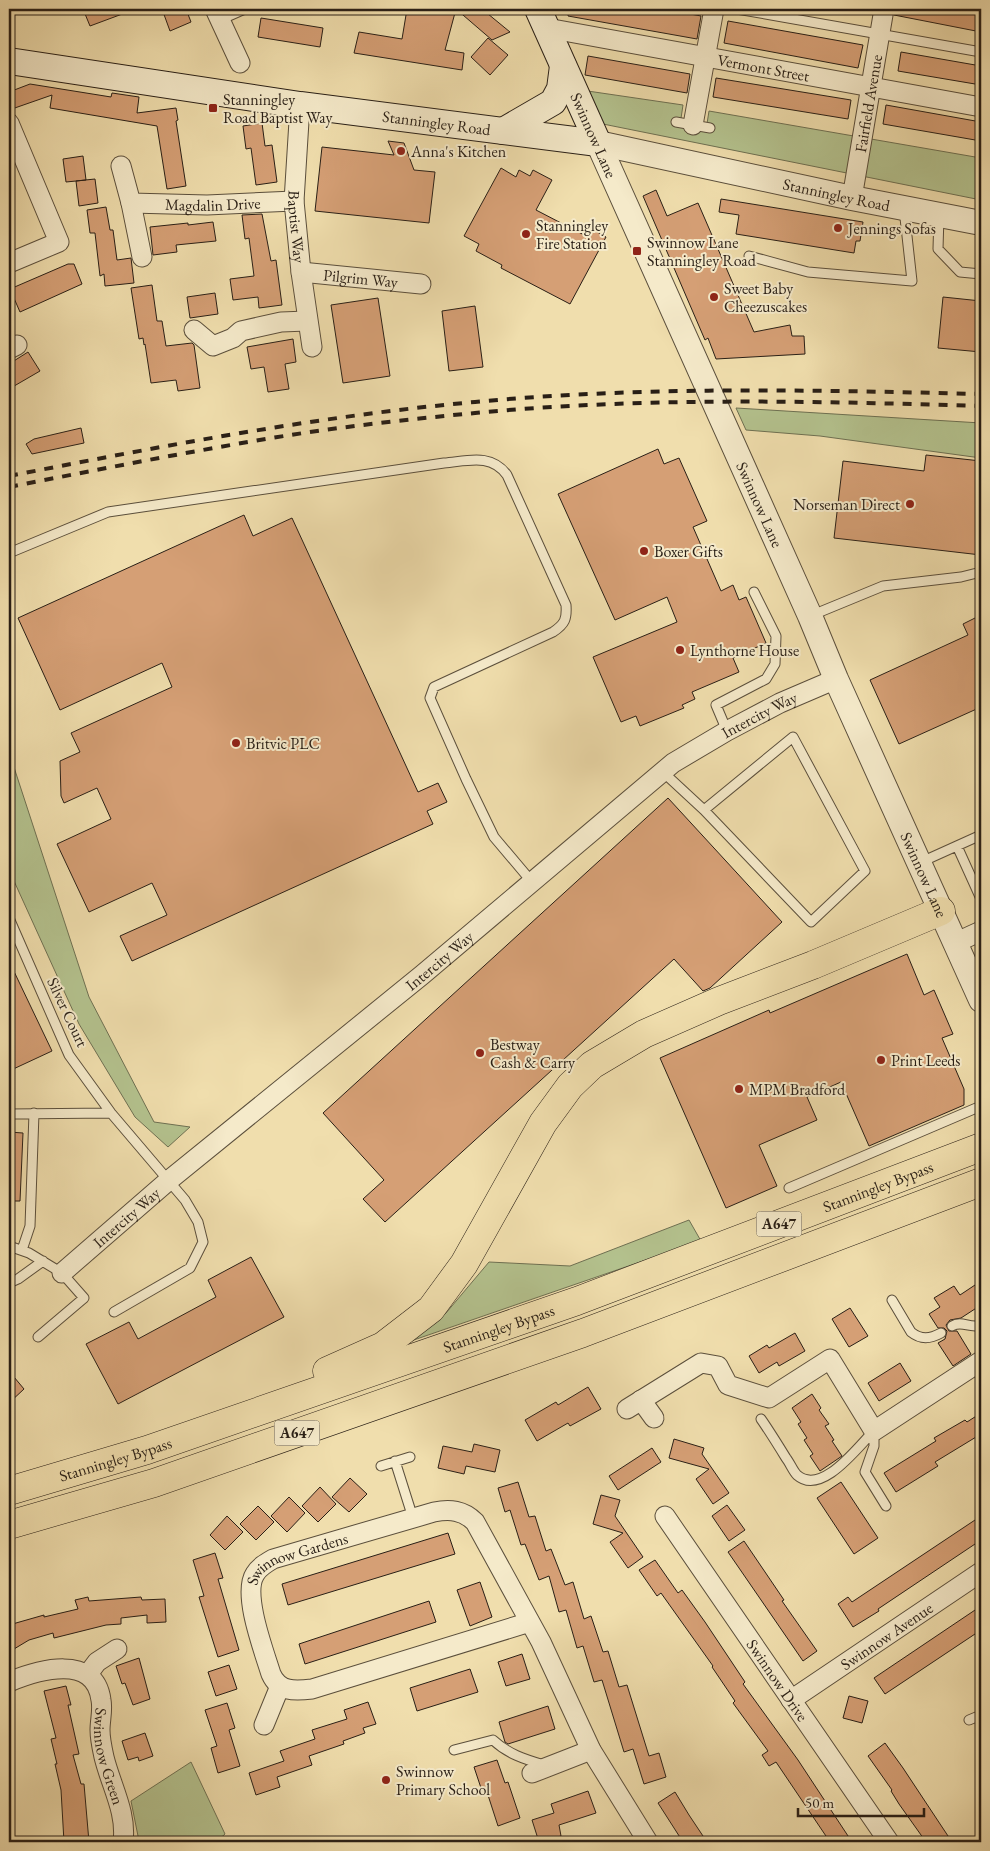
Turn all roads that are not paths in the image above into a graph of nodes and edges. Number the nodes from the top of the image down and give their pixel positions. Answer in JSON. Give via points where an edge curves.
{"nodes":[{"id":1,"x":245,"y":9,"type":"edge"},
{"id":2,"x":714,"y":9,"type":"edge"},
{"id":3,"x":737,"y":9,"type":"edge"},
{"id":4,"x":884,"y":9,"type":"edge"},
{"id":5,"x":218,"y":14,"type":"edge"},
{"id":6,"x":542,"y":18,"type":"edge"},
{"id":7,"x":880,"y":34,"type":"junction"},
{"id":8,"x":981,"y":52,"type":"edge"},
{"id":9,"x":705,"y":57,"type":"junction"},
{"id":10,"x":9,"y":61,"type":"edge"},
{"id":11,"x":240,"y":63,"type":"dead end"},
{"id":12,"x":564,"y":66,"type":"junction"},
{"id":13,"x":871,"y":87,"type":"junction"},
{"id":14,"x":300,"y":105,"type":"junction"},
{"id":15,"x":981,"y":107,"type":"edge"},
{"id":16,"x":9,"y":123,"type":"edge"},
{"id":17,"x":693,"y":125,"type":"dead end"},
{"id":18,"x":503,"y":131,"type":"junction"},
{"id":19,"x":598,"y":143,"type":"junction"},
{"id":20,"x":121,"y":166,"type":"dead end"},
{"id":21,"x":852,"y":198,"type":"junction"},
{"id":22,"x":294,"y":201,"type":"junction"},
{"id":23,"x":131,"y":202,"type":"junction"},
{"id":24,"x":904,"y":208,"type":"junction"},
{"id":25,"x":939,"y":215,"type":"junction"},
{"id":26,"x":981,"y":224,"type":"edge"},
{"id":27,"x":142,"y":256,"type":"dead end"},
{"id":28,"x":749,"y":256,"type":"dead end"},
{"id":29,"x":9,"y":263,"type":"edge"},
{"id":30,"x":301,"y":272,"type":"junction"},
{"id":31,"x":981,"y":274,"type":"edge"},
{"id":32,"x":421,"y":284,"type":"dead end"},
{"id":33,"x":307,"y":321,"type":"junction"},
{"id":34,"x":194,"y":330,"type":"dead end"},
{"id":35,"x":312,"y":347,"type":"dead end"},
{"id":36,"x":9,"y":552,"type":"edge"},
{"id":37,"x":981,"y":572,"type":"edge"},
{"id":38,"x":754,"y":592,"type":"dead end"},
{"id":39,"x":810,"y":616,"type":"junction"},
{"id":40,"x":836,"y":679,"type":"junction"},
{"id":41,"x":727,"y":731,"type":"junction"},
{"id":42,"x":663,"y":772,"type":"junction"},
{"id":43,"x":704,"y":810,"type":"junction"},
{"id":44,"x":981,"y":834,"type":"edge"},
{"id":45,"x":957,"y":846,"type":"junction"},
{"id":46,"x":919,"y":863,"type":"junction"},
{"id":47,"x":532,"y":882,"type":"junction"},
{"id":48,"x":981,"y":900,"type":"edge"},
{"id":49,"x":941,"y":911,"type":"junction"},
{"id":50,"x":9,"y":918,"type":"edge"},
{"id":51,"x":981,"y":931,"type":"edge"},
{"id":52,"x":955,"y":943,"type":"junction"},
{"id":53,"x":980,"y":996,"type":"edge"},
{"id":54,"x":981,"y":1106,"type":"edge"},
{"id":55,"x":111,"y":1112,"type":"junction"},
{"id":56,"x":34,"y":1113,"type":"junction"},
{"id":57,"x":9,"y":1114,"type":"edge"},
{"id":58,"x":981,"y":1147,"type":"edge"},
{"id":59,"x":168,"y":1181,"type":"junction"},
{"id":60,"x":981,"y":1182,"type":"edge"},
{"id":61,"x":789,"y":1188,"type":"dead end"},
{"id":62,"x":9,"y":1246,"type":"edge"},
{"id":63,"x":22,"y":1250,"type":"junction"},
{"id":64,"x":44,"y":1261,"type":"junction"},
{"id":65,"x":62,"y":1273,"type":"junction"},
{"id":66,"x":9,"y":1283,"type":"edge"},
{"id":67,"x":892,"y":1300,"type":"dead end"},
{"id":68,"x":114,"y":1312,"type":"dead end"},
{"id":69,"x":981,"y":1325,"type":"edge"},
{"id":70,"x":952,"y":1326,"type":"dead end"},
{"id":71,"x":941,"y":1333,"type":"dead end"},
{"id":72,"x":38,"y":1337,"type":"dead end"},
{"id":73,"x":981,"y":1361,"type":"edge"},
{"id":74,"x":654,"y":1418,"type":"dead end"},
{"id":75,"x":761,"y":1419,"type":"dead end"},
{"id":76,"x":874,"y":1430,"type":"junction"},
{"id":77,"x":147,"y":1450,"type":"junction"},
{"id":78,"x":410,"y":1457,"type":"dead end"},
{"id":79,"x":395,"y":1461,"type":"junction"},
{"id":80,"x":380,"y":1466,"type":"dead end"},
{"id":81,"x":9,"y":1491,"type":"edge"},
{"id":82,"x":886,"y":1506,"type":"dead end"},
{"id":83,"x":665,"y":1516,"type":"dead end"},
{"id":84,"x":413,"y":1518,"type":"junction"},
{"id":85,"x":9,"y":1526,"type":"edge"},
{"id":86,"x":981,"y":1572,"type":"edge"},
{"id":87,"x":530,"y":1622,"type":"junction"},
{"id":88,"x":117,"y":1649,"type":"dead end"},
{"id":89,"x":88,"y":1674,"type":"junction"},
{"id":90,"x":9,"y":1682,"type":"edge"},
{"id":91,"x":280,"y":1686,"type":"junction"},
{"id":92,"x":791,"y":1700,"type":"junction"},
{"id":93,"x":981,"y":1715,"type":"edge"},
{"id":94,"x":968,"y":1720,"type":"dead end"},
{"id":95,"x":264,"y":1725,"type":"dead end"},
{"id":96,"x":454,"y":1750,"type":"dead end"},
{"id":97,"x":591,"y":1750,"type":"junction"},
{"id":98,"x":540,"y":1770,"type":"joint"},
{"id":99,"x":123,"y":1842,"type":"edge"},
{"id":100,"x":648,"y":1842,"type":"edge"},
{"id":101,"x":889,"y":1842,"type":"edge"}],
"edges":[{"from":1,"to":5,"type":"lane"},
{"from":2,"to":9,"type":"street"},
{"from":3,"to":7,"type":"lane"},
{"from":4,"to":7,"type":"street","name":"Fairfield Avenue"},
{"from":5,"to":11,"type":"street"},
{"from":6,"to":9,"type":"street","name":"Vermont Street"},
{"from":6,"to":12,"type":"main road","name":"Swinnow Lane"},
{"from":7,"to":8,"type":"lane"},
{"from":7,"to":13,"type":"street","name":"Fairfield Avenue"},
{"from":9,"to":13,"type":"street","name":"Vermont Street"},
{"from":9,"to":17,"type":"street"},
{"from":10,"to":14,"type":"main road","name":"Stanningley Road"},
{"from":12,"to":18,"type":"main road","via":[[560,89],[552,102]]},
{"from":12,"to":19,"type":"main road","name":"Swinnow Lane"},
{"from":13,"to":15,"type":"street","name":"Vermont Street"},
{"from":13,"to":21,"type":"street","name":"Fairfield Avenue"},
{"from":14,"to":18,"type":"main road","name":"Stanningley Road"},
{"from":14,"to":22,"type":"street","name":"Baptist Way"},
{"from":16,"to":29,"type":"street","via":[[59,242]]},
{"from":18,"to":19,"type":"main road","name":"Stanningley Road"},
{"from":19,"to":21,"type":"street","name":"Stanningley Road"},
{"from":19,"to":39,"type":"street","name":"Swinnow Lane"},
{"from":20,"to":23,"type":"street"},
{"from":21,"to":24,"type":"street","name":"Stanningley Road"},
{"from":22,"to":23,"type":"street","name":"Magdalin Drive","via":[[206,205]]},
{"from":22,"to":30,"type":"street","name":"Baptist Way"},
{"from":23,"to":27,"type":"street"},
{"from":24,"to":25,"type":"street","name":"Stanningley Road"},
{"from":24,"to":28,"type":"lane","via":[[912,280],[808,272]]},
{"from":25,"to":26,"type":"street","name":"Stanningley Road"},
{"from":25,"to":31,"type":"lane","via":[[938,249],[960,272]]},
{"from":30,"to":32,"type":"street","name":"Pilgrim Way"},
{"from":30,"to":33,"type":"street","name":"Baptist Way"},
{"from":33,"to":34,"type":"street","via":[[281,322],[241,331],[213,346]]},
{"from":33,"to":35,"type":"street","name":"Baptist Way"},
{"from":36,"to":47,"type":"lane","via":[[108,512],[476,460],[497,464],[507,475],[566,605],[567,617],[563,625],[553,632],[434,688],[430,698],[494,837]]},
{"from":37,"to":39,"type":"lane","via":[[883,586]]},
{"from":38,"to":41,"type":"lane","via":[[776,636],[775,664],[766,679],[716,704]]},
{"from":39,"to":40,"type":"street","name":"Swinnow Lane"},
{"from":40,"to":41,"type":"street","name":"Intercity Way"},
{"from":40,"to":46,"type":"street","name":"Swinnow Lane"},
{"from":41,"to":42,"type":"street","name":"Intercity Way"},
{"from":42,"to":43,"type":"lane"},
{"from":42,"to":47,"type":"street","name":"Intercity Way"},
{"from":43,"to":43,"type":"lane","via":[[811,922],[865,872],[793,737]]},
{"from":44,"to":45,"type":"lane"},
{"from":45,"to":46,"type":"lane"},
{"from":45,"to":48,"type":"lane"},
{"from":46,"to":49,"type":"street","name":"Swinnow Lane"},
{"from":47,"to":59,"type":"street","name":"Intercity Way"},
{"from":49,"to":52,"type":"street","name":"Swinnow Lane"},
{"from":49,"to":77,"type":"highway","via":[[702,1008],[644,1034],[592,1065],[570,1086],[543,1123],[464,1264],[430,1309],[383,1346]]},
{"from":50,"to":55,"type":"lane","name":"Silver Court","via":[[69,1055]]},
{"from":51,"to":52,"type":"street"},
{"from":52,"to":53,"type":"street","name":"Swinnow Lane"},
{"from":54,"to":61,"type":"lane"},
{"from":55,"to":56,"type":"lane"},
{"from":55,"to":59,"type":"lane","name":"Silver Court"},
{"from":56,"to":57,"type":"lane"},
{"from":56,"to":63,"type":"lane","via":[[30,1226]]},
{"from":58,"to":77,"type":"highway","name":"Stanningley Bypass","number":"A647","via":[[577,1301]]},
{"from":59,"to":65,"type":"street","name":"Intercity Way"},
{"from":59,"to":68,"type":"lane","name":"Silver Court","via":[[198,1222],[203,1242],[190,1268]]},
{"from":60,"to":85,"type":"highway","name":"Stanningley Bypass","number":"A647","via":[[583,1334],[154,1482]]},
{"from":62,"to":63,"type":"lane"},
{"from":63,"to":64,"type":"lane"},
{"from":64,"to":65,"type":"lane"},
{"from":64,"to":66,"type":"lane"},
{"from":65,"to":72,"type":"lane","via":[[84,1298]]},
{"from":67,"to":71,"type":"lane","via":[[916,1336],[928,1338]]},
{"from":69,"to":70,"type":"lane","via":[[974,1327],[960,1323]]},
{"from":73,"to":76,"type":"street"},
{"from":74,"to":76,"type":"street","via":[[634,1405],[701,1363],[718,1366],[728,1385],[769,1398],[830,1359]]},
{"from":75,"to":76,"type":"lane","via":[[797,1475],[808,1480],[822,1478],[837,1470]]},
{"from":76,"to":82,"type":"lane","via":[[874,1446],[865,1472]]},
{"from":77,"to":81,"type":"highway","name":"Stanningley Bypass","number":"A647"},
{"from":78,"to":79,"type":"lane"},
{"from":79,"to":80,"type":"lane"},
{"from":79,"to":84,"type":"lane"},
{"from":83,"to":92,"type":"street","name":"Swinnow Drive"},
{"from":84,"to":87,"type":"street","name":"Swinnow Gardens","via":[[446,1510],[467,1514]]},
{"from":84,"to":91,"type":"street","name":"Swinnow Gardens","via":[[273,1560],[254,1575],[251,1603],[271,1674]]},
{"from":86,"to":92,"type":"street","name":"Swinnow Avenue"},
{"from":87,"to":91,"type":"street","via":[[312,1690],[298,1691]]},
{"from":87,"to":97,"type":"street","name":"Swinnow Gardens"},
{"from":88,"to":89,"type":"street","via":[[97,1662]]},
{"from":89,"to":90,"type":"street","via":[[55,1668]]},
{"from":89,"to":99,"type":"street","name":"Swinnow Green","via":[[94,1679],[102,1700],[102,1749],[123,1816]]},
{"from":91,"to":95,"type":"street"},
{"from":92,"to":101,"type":"street","name":"Swinnow Drive"},
{"from":93,"to":94,"type":"lane"},
{"from":96,"to":98,"type":"lane","via":[[493,1740],[502,1749]]},
{"from":97,"to":98,"type":"street"},
{"from":97,"to":100,"type":"street","name":"Swinnow Gardens"}]}
